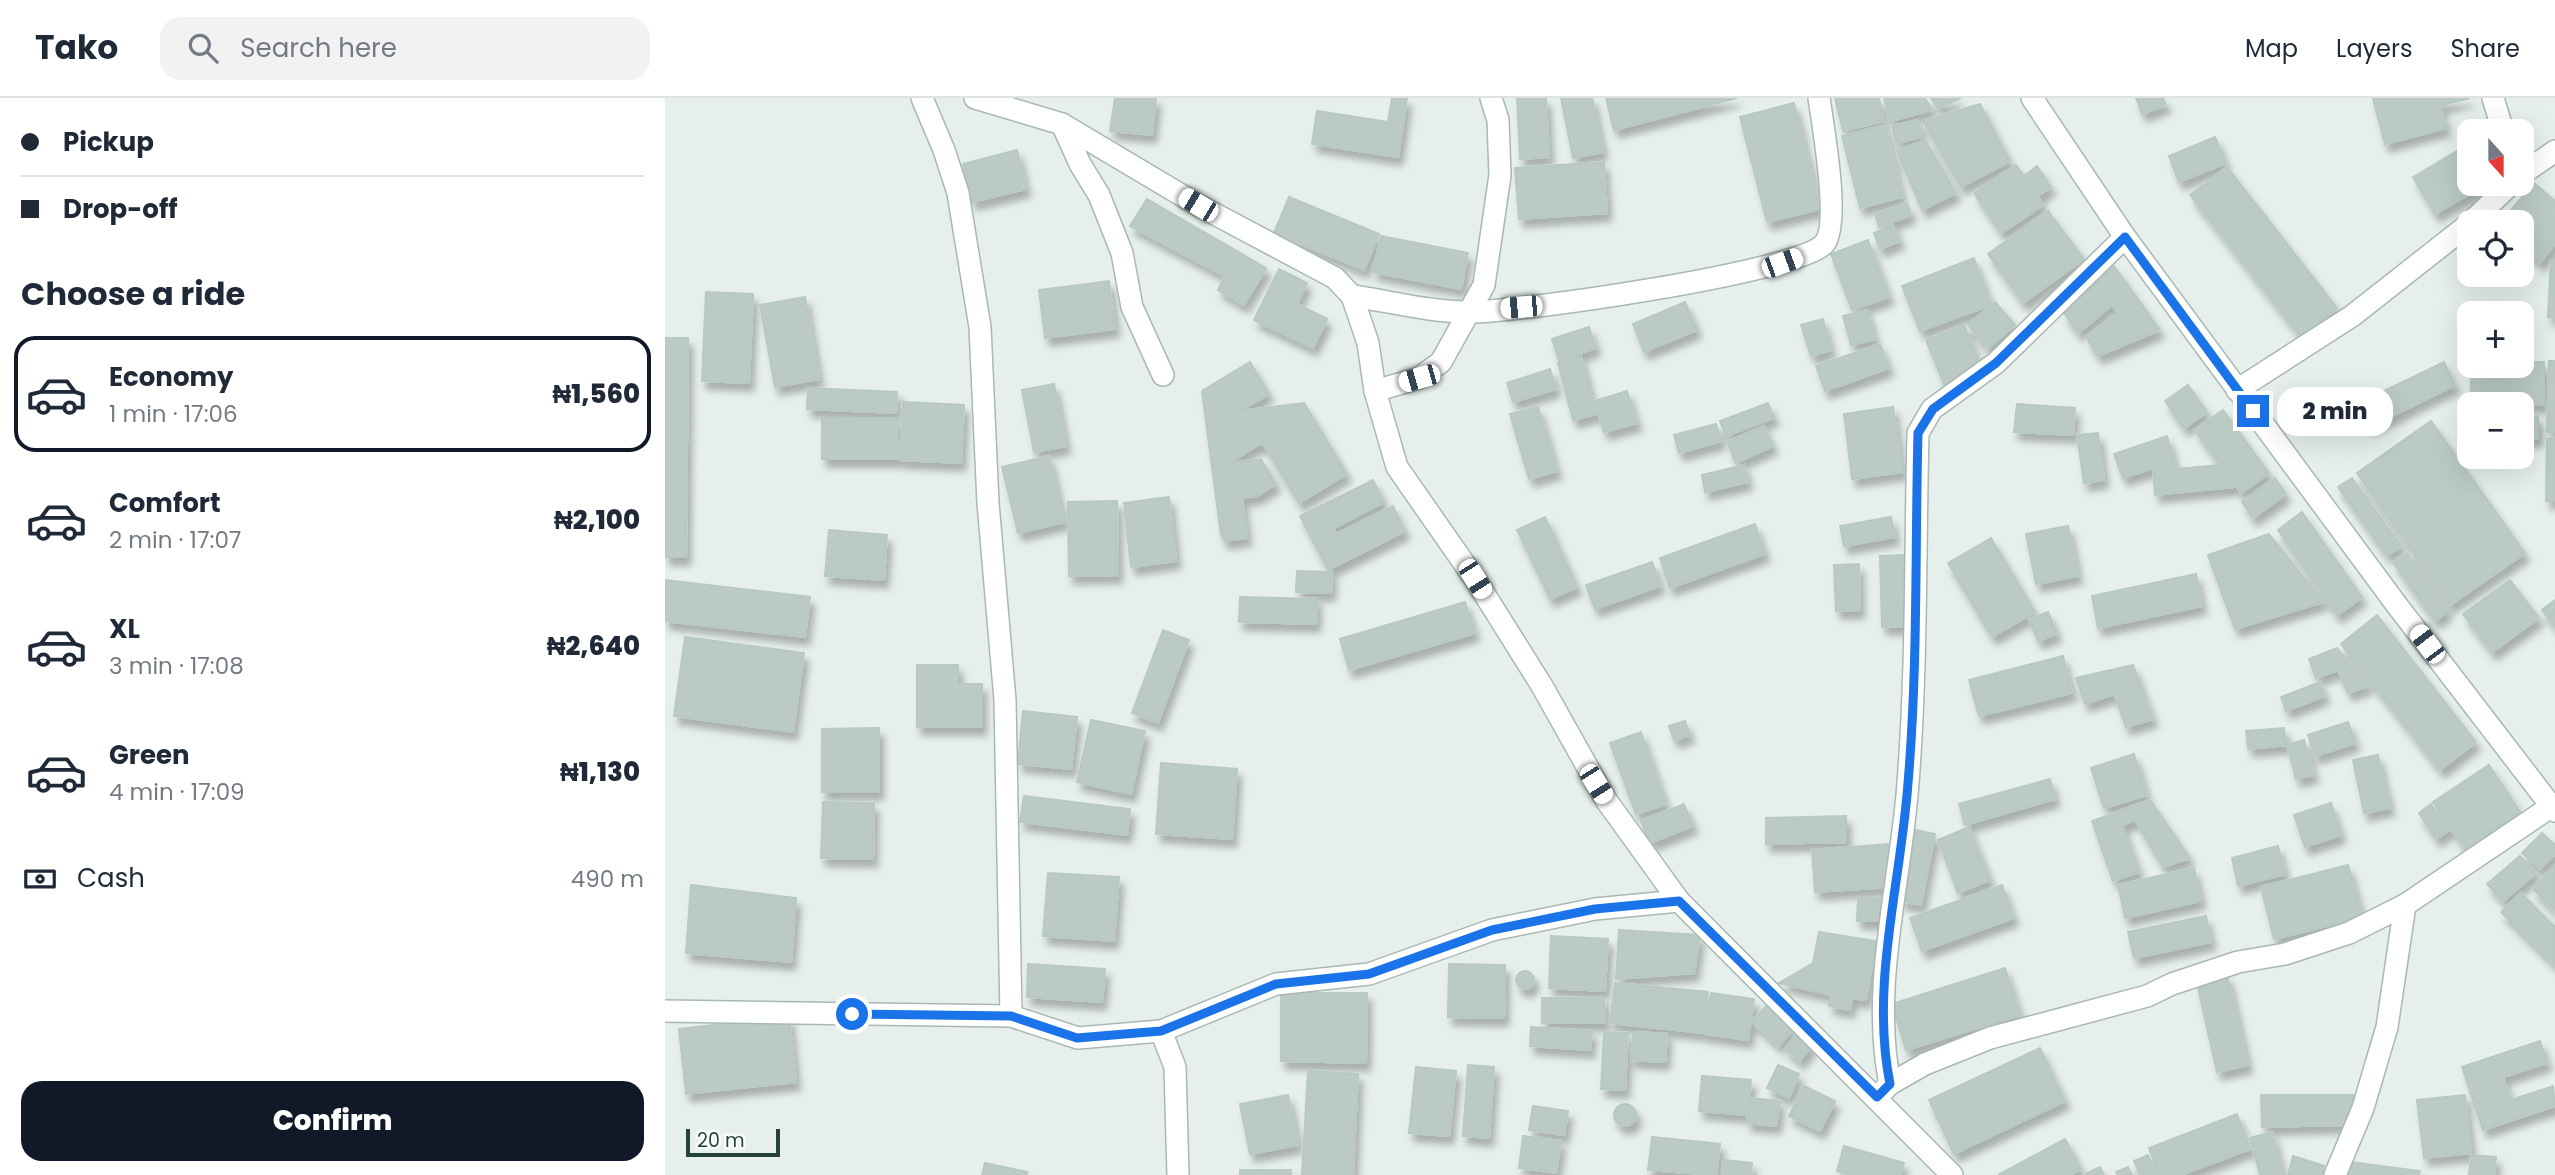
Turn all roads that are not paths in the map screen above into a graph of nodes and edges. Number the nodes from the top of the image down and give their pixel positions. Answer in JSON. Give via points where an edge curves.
{"nodes":[{"id":1,"x":922,"y":98,"type":"edge"},
{"id":2,"x":975,"y":98,"type":"edge"},
{"id":3,"x":1491,"y":98,"type":"edge"},
{"id":4,"x":1819,"y":98,"type":"edge"},
{"id":5,"x":2032,"y":98,"type":"edge"},
{"id":6,"x":2493,"y":98,"type":"edge"},
{"id":7,"x":2499,"y":119,"type":"edge"},
{"id":8,"x":1062,"y":124,"type":"junction"},
{"id":9,"x":2555,"y":151,"type":"edge"},
{"id":10,"x":2534,"y":166,"type":"edge"},
{"id":11,"x":2498,"y":196,"type":"edge"},
{"id":12,"x":2484,"y":210,"type":"edge"},
{"id":13,"x":2457,"y":233,"type":"edge"},
{"id":14,"x":2125,"y":237,"type":"junction"},
{"id":15,"x":1352,"y":296,"type":"junction"},
{"id":16,"x":1467,"y":313,"type":"junction"},
{"id":17,"x":1163,"y":375,"type":"dead end"},
{"id":18,"x":2237,"y":390,"type":"junction"},
{"id":19,"x":1375,"y":391,"type":"junction"},
{"id":20,"x":2554,"y":807,"type":"edge"},
{"id":21,"x":1679,"y":901,"type":"junction"},
{"id":22,"x":2405,"y":905,"type":"junction"},
{"id":23,"x":665,"y":1011,"type":"edge"},
{"id":24,"x":1011,"y":1016,"type":"junction"},
{"id":25,"x":1161,"y":1031,"type":"junction"},
{"id":26,"x":1883,"y":1090,"type":"junction"},
{"id":27,"x":1178,"y":1175,"type":"edge"},
{"id":28,"x":1952,"y":1175,"type":"edge"},
{"id":29,"x":2335,"y":1175,"type":"edge"}],
"edges":[{"from":1,"to":24,"type":"street","via":[[958,193],[980,327],[988,503],[1005,700]]},
{"from":2,"to":8,"type":"street"},
{"from":3,"to":16,"type":"street","via":[[1498,120],[1500,175],[1484,285]]},
{"from":4,"to":16,"type":"street","via":[[1833,221],[1826,243],[1814,251],[1756,269],[1588,299]]},
{"from":5,"to":14,"type":"street"},
{"from":6,"to":7,"type":"street"},
{"from":8,"to":15,"type":"street","via":[[1198,205],[1335,278]]},
{"from":8,"to":17,"type":"street","via":[[1099,195],[1122,253],[1132,307]]},
{"from":9,"to":10,"type":"street"},
{"from":11,"to":12,"type":"street"},
{"from":13,"to":18,"type":"street","via":[[2352,316]]},
{"from":14,"to":18,"type":"street"},
{"from":14,"to":26,"type":"street","via":[[1996,363],[1933,409],[1918,433],[1911,734],[1884,992]]},
{"from":15,"to":16,"type":"street"},
{"from":15,"to":19,"type":"street","via":[[1368,343]]},
{"from":16,"to":19,"type":"street","via":[[1441,362],[1419,378]]},
{"from":18,"to":20,"type":"street"},
{"from":19,"to":21,"type":"street","via":[[1397,467],[1515,643],[1606,800]]},
{"from":20,"to":22,"type":"street"},
{"from":21,"to":25,"type":"street","via":[[1595,909],[1492,930],[1369,974],[1276,984]]},
{"from":21,"to":26,"type":"street"},
{"from":22,"to":26,"type":"street","via":[[2349,933],[2285,954],[2238,962],[2147,996],[1990,1038],[1925,1064]]},
{"from":22,"to":29,"type":"street","via":[[2387,1027],[2363,1108]]},
{"from":23,"to":24,"type":"street"},
{"from":24,"to":25,"type":"street","via":[[1077,1038]]},
{"from":25,"to":27,"type":"street","via":[[1175,1067]]},
{"from":26,"to":28,"type":"street"}]}
